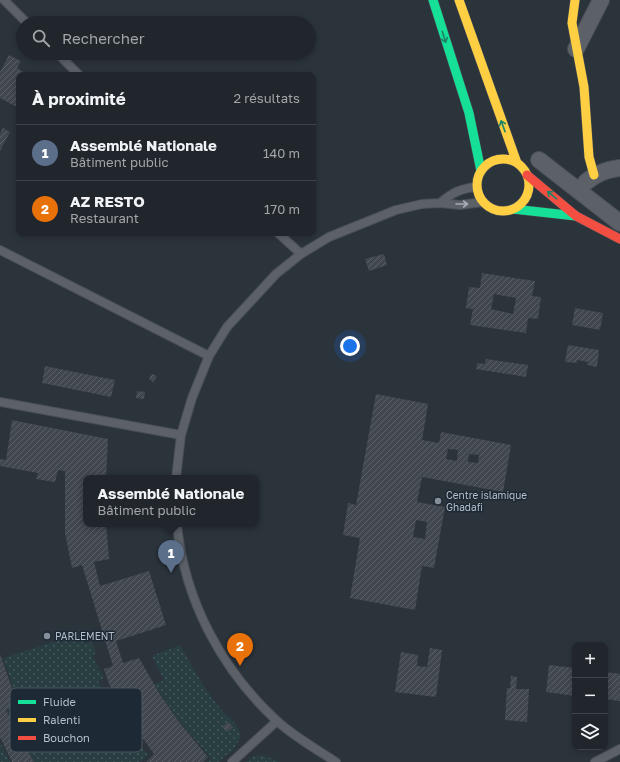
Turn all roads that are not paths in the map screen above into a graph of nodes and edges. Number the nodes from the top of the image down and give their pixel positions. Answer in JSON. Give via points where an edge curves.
{"nodes":[{"id":1,"x":4,"y":0,"type":"edge"},
{"id":2,"x":433,"y":0,"type":"edge"},
{"id":3,"x":459,"y":0,"type":"edge"},
{"id":4,"x":575,"y":0,"type":"edge"},
{"id":5,"x":601,"y":0,"type":"edge"},
{"id":6,"x":20,"y":16,"type":"edge"},
{"id":7,"x":576,"y":49,"type":"junction"},
{"id":8,"x":64,"y":60,"type":"edge"},
{"id":9,"x":76,"y":72,"type":"edge"},
{"id":10,"x":538,"y":160,"type":"dead end"},
{"id":11,"x":517,"y":163,"type":"junction"},
{"id":12,"x":620,"y":168,"type":"edge"},
{"id":13,"x":480,"y":171,"type":"junction"},
{"id":14,"x":527,"y":175,"type":"junction"},
{"id":15,"x":594,"y":175,"type":"junction"},
{"id":16,"x":477,"y":187,"type":"junction"},
{"id":17,"x":577,"y":189,"type":"junction"},
{"id":18,"x":483,"y":202,"type":"junction"},
{"id":19,"x":440,"y":203,"type":"junction"},
{"id":20,"x":513,"y":209,"type":"junction"},
{"id":21,"x":576,"y":216,"type":"junction"},
{"id":22,"x":620,"y":223,"type":"edge"},
{"id":23,"x":281,"y":236,"type":"edge"},
{"id":24,"x":620,"y":240,"type":"edge"},
{"id":25,"x":0,"y":250,"type":"edge"},
{"id":26,"x":301,"y":254,"type":"junction"},
{"id":27,"x":209,"y":356,"type":"junction"},
{"id":28,"x":0,"y":402,"type":"edge"},
{"id":29,"x":181,"y":435,"type":"junction"},
{"id":30,"x":176,"y":475,"type":"edge"},
{"id":31,"x":176,"y":527,"type":"edge"},
{"id":32,"x":277,"y":721,"type":"junction"},
{"id":33,"x":620,"y":749,"type":"edge"},
{"id":34,"x":232,"y":762,"type":"edge"},
{"id":35,"x":336,"y":762,"type":"edge"},
{"id":36,"x":595,"y":762,"type":"edge"}],
"edges":[{"from":1,"to":6,"type":"lane"},
{"from":2,"to":13,"type":"main road","one_way":true,"via":[[469,113]]},
{"from":11,"to":3,"type":"main road","one_way":true},
{"from":4,"to":7,"type":"main road","via":[[572,23]]},
{"from":5,"to":7,"type":"street"},
{"from":7,"to":15,"type":"main road","via":[[584,87],[589,157]]},
{"from":8,"to":9,"type":"lane"},
{"from":10,"to":17,"type":"street"},
{"from":11,"to":13,"type":"main road","via":[[509,159],[493,161]]},
{"from":11,"to":14,"type":"main road"},
{"from":12,"to":15,"type":"street"},
{"from":13,"to":16,"type":"main road"},
{"from":14,"to":20,"type":"main road","via":[[529,183],[526,198]]},
{"from":21,"to":14,"type":"main road","one_way":true},
{"from":15,"to":17,"type":"street"},
{"from":16,"to":18,"type":"main road"},
{"from":16,"to":19,"type":"lane","via":[[454,192]]},
{"from":17,"to":22,"type":"street"},
{"from":19,"to":18,"type":"lane","one_way":true,"via":[[460,205]]},
{"from":18,"to":20,"type":"main road","via":[[497,210]]},
{"from":19,"to":26,"type":"lane","via":[[415,206],[372,219],[329,237]]},
{"from":20,"to":21,"type":"main road"},
{"from":21,"to":24,"type":"main road"},
{"from":23,"to":26,"type":"lane"},
{"from":25,"to":27,"type":"lane"},
{"from":26,"to":27,"type":"lane","via":[[276,274],[226,327]]},
{"from":27,"to":29,"type":"lane"},
{"from":28,"to":29,"type":"lane"},
{"from":29,"to":30,"type":"lane"},
{"from":31,"to":32,"type":"lane","via":[[183,567],[196,605],[218,650],[249,692]]},
{"from":32,"to":34,"type":"lane"},
{"from":32,"to":35,"type":"lane"},
{"from":33,"to":36,"type":"lane"}]}
